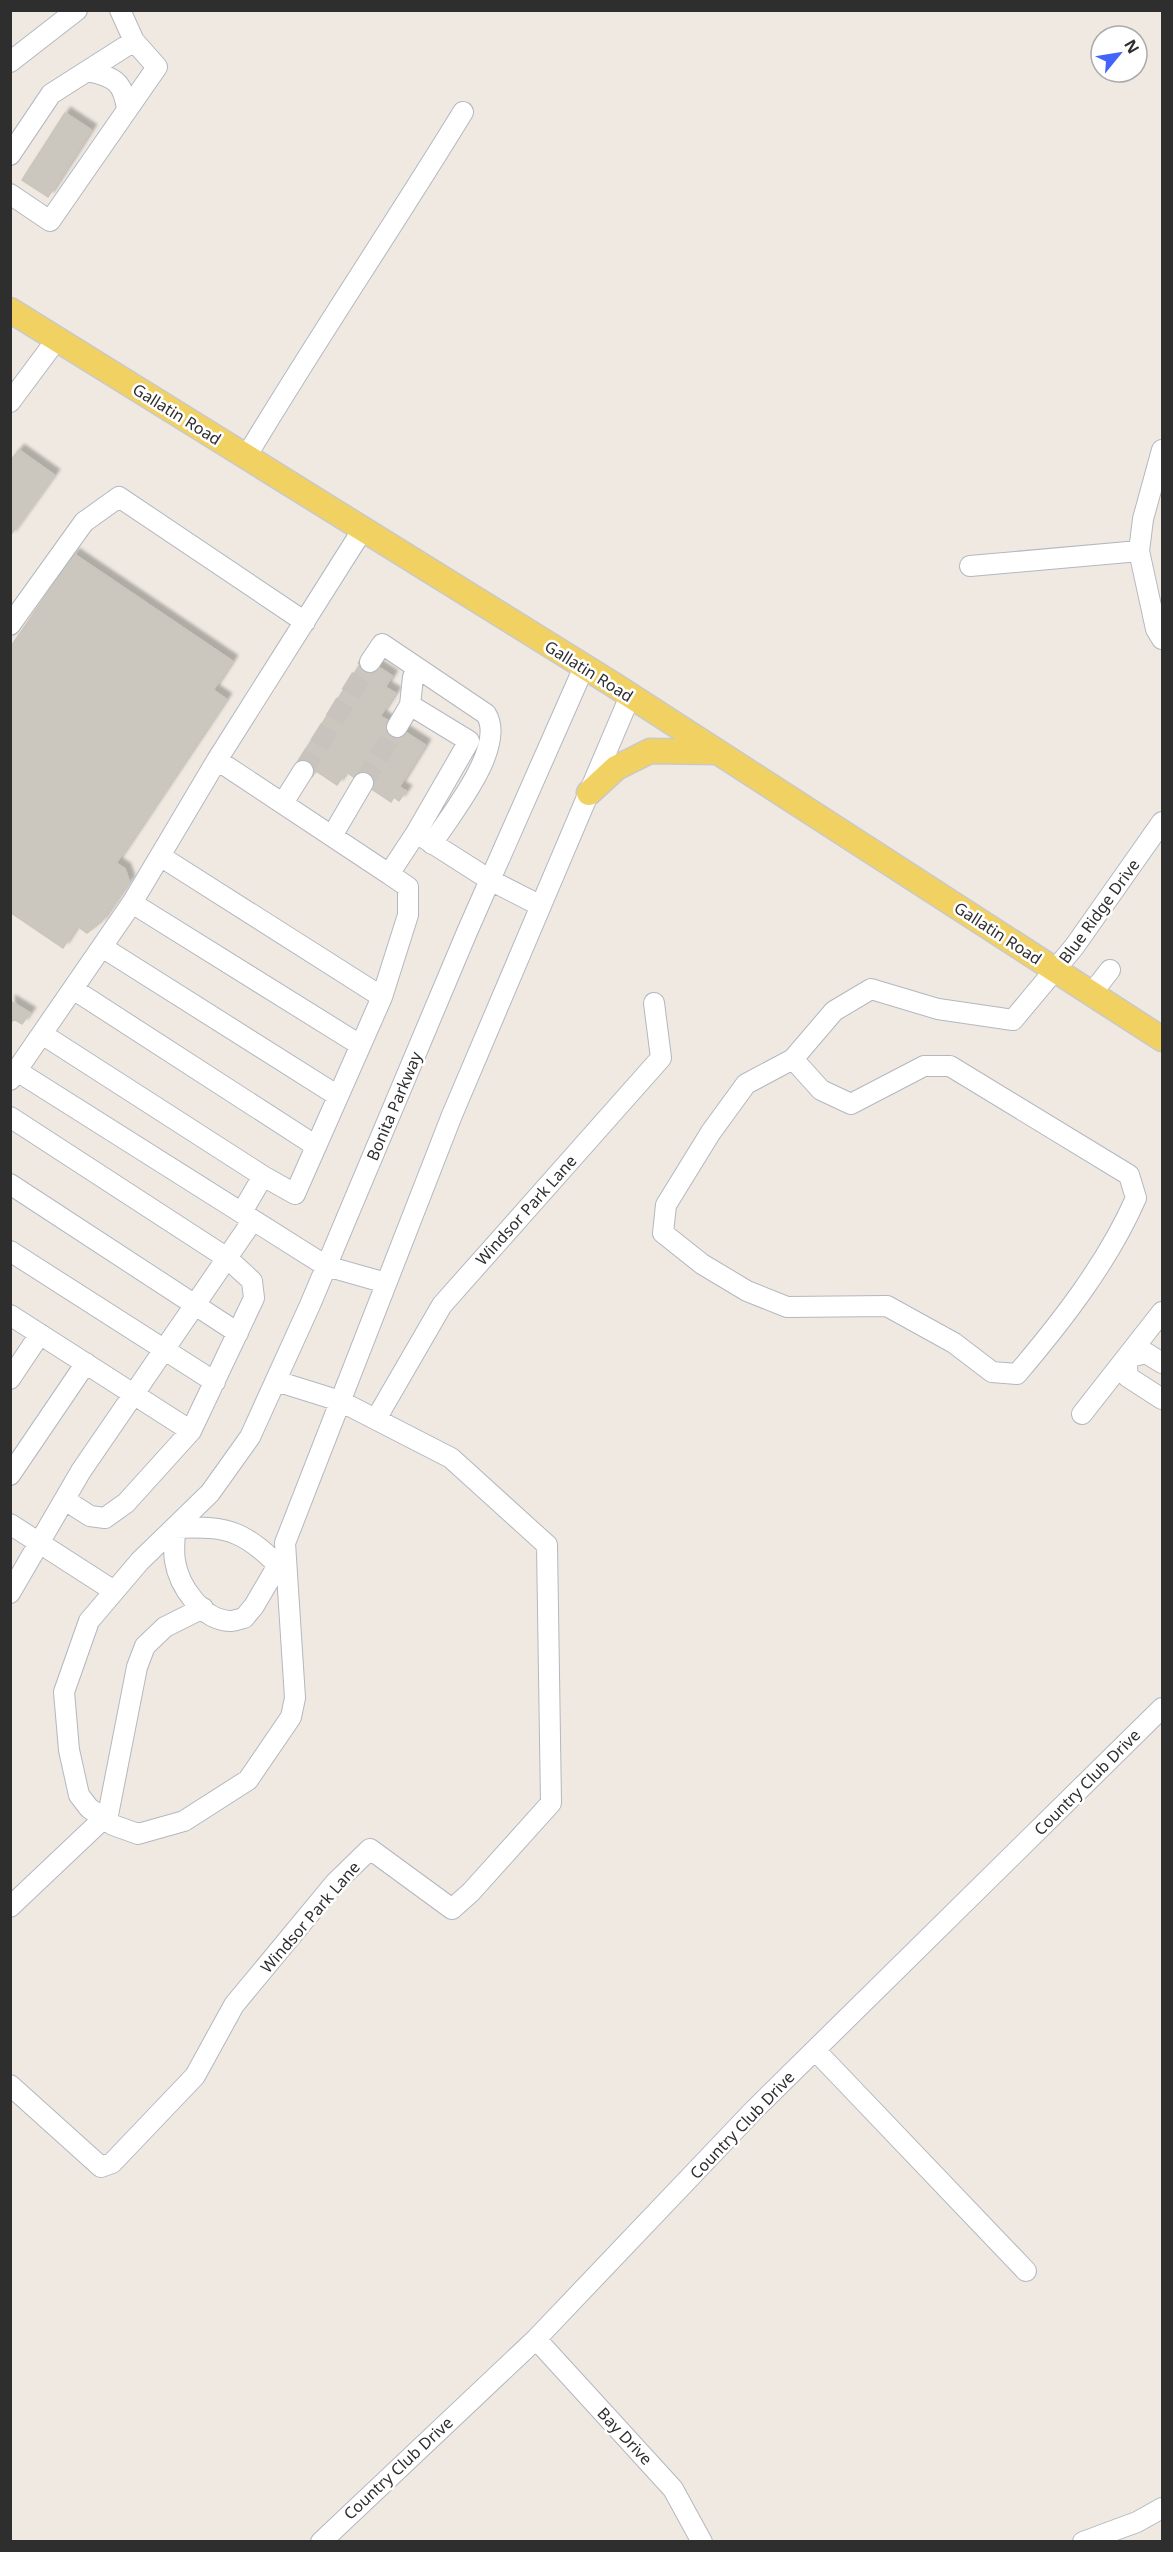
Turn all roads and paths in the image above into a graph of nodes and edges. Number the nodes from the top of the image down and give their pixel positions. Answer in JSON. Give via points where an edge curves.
{"nodes":[{"id":1,"x":77,"y":10,"type":"edge"},
{"id":2,"x":120,"y":10,"type":"edge"},
{"id":3,"x":134,"y":41,"type":"junction"},
{"id":4,"x":10,"y":62,"type":"edge"},
{"id":5,"x":88,"y":72,"type":"junction"},
{"id":6,"x":127,"y":109,"type":"junction"},
{"id":7,"x":463,"y":112,"type":"dead end"},
{"id":8,"x":10,"y":155,"type":"edge"},
{"id":9,"x":10,"y":194,"type":"edge"},
{"id":10,"x":10,"y":310,"type":"edge"},
{"id":11,"x":57,"y":339,"type":"junction"},
{"id":12,"x":10,"y":402,"type":"edge"},
{"id":13,"x":1162,"y":450,"type":"edge"},
{"id":14,"x":246,"y":457,"type":"junction"},
{"id":15,"x":363,"y":529,"type":"junction"},
{"id":16,"x":1139,"y":551,"type":"junction"},
{"id":17,"x":970,"y":566,"type":"dead end"},
{"id":18,"x":305,"y":622,"type":"junction"},
{"id":19,"x":10,"y":625,"type":"edge"},
{"id":20,"x":1162,"y":639,"type":"edge"},
{"id":21,"x":370,"y":662,"type":"tunnel mouth"},
{"id":22,"x":584,"y":667,"type":"junction"},
{"id":23,"x":411,"y":670,"type":"junction"},
{"id":24,"x":630,"y":696,"type":"junction"},
{"id":25,"x":410,"y":705,"type":"junction"},
{"id":26,"x":397,"y":727,"type":"tunnel mouth"},
{"id":27,"x":716,"y":752,"type":"junction"},
{"id":28,"x":218,"y":760,"type":"junction"},
{"id":29,"x":303,"y":771,"type":"tunnel mouth"},
{"id":30,"x":363,"y":783,"type":"tunnel mouth"},
{"id":31,"x":589,"y":793,"type":"junction"},
{"id":32,"x":283,"y":803,"type":"junction"},
{"id":33,"x":1162,"y":822,"type":"edge"},
{"id":34,"x":332,"y":836,"type":"junction"},
{"id":35,"x":424,"y":838,"type":"junction"},
{"id":36,"x":160,"y":856,"type":"junction"},
{"id":37,"x":389,"y":874,"type":"junction"},
{"id":38,"x":490,"y":880,"type":"junction"},
{"id":39,"x":132,"y":903,"type":"junction"},
{"id":40,"x":541,"y":906,"type":"junction"},
{"id":41,"x":102,"y":947,"type":"junction"},
{"id":42,"x":1056,"y":970,"type":"junction"},
{"id":43,"x":1110,"y":970,"type":"dead end"},
{"id":44,"x":73,"y":989,"type":"junction"},
{"id":45,"x":1092,"y":993,"type":"junction"},
{"id":46,"x":382,"y":997,"type":"junction"},
{"id":47,"x":654,"y":1003,"type":"dead end"},
{"id":48,"x":42,"y":1034,"type":"junction"},
{"id":49,"x":1162,"y":1039,"type":"edge"},
{"id":50,"x":360,"y":1046,"type":"junction"},
{"id":51,"x":794,"y":1059,"type":"junction"},
{"id":52,"x":14,"y":1075,"type":"edge"},
{"id":53,"x":338,"y":1096,"type":"junction"},
{"id":54,"x":10,"y":1117,"type":"edge"},
{"id":55,"x":316,"y":1146,"type":"junction"},
{"id":56,"x":263,"y":1176,"type":"junction"},
{"id":57,"x":10,"y":1184,"type":"edge"},
{"id":58,"x":247,"y":1216,"type":"junction"},
{"id":59,"x":10,"y":1251,"type":"edge"},
{"id":60,"x":227,"y":1258,"type":"junction"},
{"id":61,"x":327,"y":1266,"type":"junction"},
{"id":62,"x":386,"y":1283,"type":"junction"},
{"id":63,"x":195,"y":1304,"type":"junction"},
{"id":64,"x":1162,"y":1312,"type":"edge"},
{"id":65,"x":10,"y":1315,"type":"edge"},
{"id":66,"x":238,"y":1333,"type":"junction"},
{"id":67,"x":40,"y":1334,"type":"junction"},
{"id":68,"x":164,"y":1349,"type":"junction"},
{"id":69,"x":1126,"y":1358,"type":"junction"},
{"id":70,"x":86,"y":1363,"type":"junction"},
{"id":71,"x":1162,"y":1363,"type":"edge"},
{"id":72,"x":10,"y":1379,"type":"edge"},
{"id":73,"x":276,"y":1381,"type":"junction"},
{"id":74,"x":215,"y":1382,"type":"junction"},
{"id":75,"x":134,"y":1394,"type":"junction"},
{"id":76,"x":1162,"y":1399,"type":"edge"},
{"id":77,"x":340,"y":1401,"type":"junction"},
{"id":78,"x":1082,"y":1414,"type":"dead end"},
{"id":79,"x":376,"y":1419,"type":"junction"},
{"id":80,"x":192,"y":1431,"type":"junction"},
{"id":81,"x":10,"y":1475,"type":"edge"},
{"id":82,"x":65,"y":1500,"type":"junction"},
{"id":83,"x":10,"y":1524,"type":"edge"},
{"id":84,"x":175,"y":1527,"type":"junction"},
{"id":85,"x":40,"y":1543,"type":"junction"},
{"id":86,"x":282,"y":1569,"type":"junction"},
{"id":87,"x":114,"y":1592,"type":"junction"},
{"id":88,"x":10,"y":1593,"type":"edge"},
{"id":89,"x":203,"y":1608,"type":"junction"},
{"id":90,"x":1162,"y":1707,"type":"edge"},
{"id":91,"x":105,"y":1819,"type":"junction"},
{"id":92,"x":13,"y":1899,"type":"edge"},
{"id":93,"x":815,"y":2050,"type":"junction"},
{"id":94,"x":10,"y":2085,"type":"edge"},
{"id":95,"x":1026,"y":2271,"type":"dead end"},
{"id":96,"x":536,"y":2339,"type":"junction"},
{"id":97,"x":1162,"y":2508,"type":"edge"},
{"id":98,"x":321,"y":2541,"type":"edge"},
{"id":99,"x":702,"y":2541,"type":"edge"},
{"id":100,"x":1083,"y":2541,"type":"edge"}],
"edges":[{"from":1,"to":4,"type":"street"},
{"from":2,"to":3,"type":"street"},
{"from":3,"to":5,"type":"street"},
{"from":3,"to":6,"type":"street","via":[[157,67]]},
{"from":5,"to":6,"type":"street","via":[[109,76],[124,90]]},
{"from":5,"to":8,"type":"street","via":[[51,94]]},
{"from":6,"to":9,"type":"street","via":[[50,221]]},
{"from":7,"to":14,"type":"street"},
{"from":10,"to":11,"type":"main road","name":"Gallatin Road"},
{"from":11,"to":12,"type":"street"},
{"from":11,"to":14,"type":"main road","name":"Gallatin Road"},
{"from":13,"to":16,"type":"street","via":[[1143,519]]},
{"from":14,"to":15,"type":"main road","name":"Gallatin Road"},
{"from":15,"to":18,"type":"street"},
{"from":15,"to":22,"type":"main road","name":"Gallatin Road"},
{"from":16,"to":17,"type":"street"},
{"from":16,"to":20,"type":"street","via":[[1156,628]]},
{"from":18,"to":19,"type":"street","via":[[119,497],[84,522]]},
{"from":18,"to":28,"type":"street"},
{"from":21,"to":23,"type":"street","via":[[382,644]]},
{"from":22,"to":24,"type":"main road","name":"Gallatin Road"},
{"from":22,"to":38,"type":"street","name":"Bonita Parkway"},
{"from":23,"to":25,"type":"street"},
{"from":23,"to":35,"type":"street","via":[[486,714],[492,732],[484,762]]},
{"from":24,"to":27,"type":"main road","name":"Gallatin Road"},
{"from":24,"to":31,"type":"street","name":"Bonita Parkway"},
{"from":25,"to":26,"type":"street"},
{"from":25,"to":35,"type":"street","via":[[470,741]]},
{"from":27,"to":31,"type":"main road","via":[[650,751],[616,768]]},
{"from":27,"to":42,"type":"main road","name":"Gallatin Road"},
{"from":28,"to":32,"type":"street"},
{"from":28,"to":36,"type":"street"},
{"from":29,"to":32,"type":"street"},
{"from":30,"to":34,"type":"street"},
{"from":31,"to":40,"type":"street","name":"Bonita Parkway"},
{"from":32,"to":34,"type":"street"},
{"from":33,"to":42,"type":"street","name":"Blue Ridge Drive"},
{"from":34,"to":37,"type":"street"},
{"from":35,"to":37,"type":"street"},
{"from":35,"to":38,"type":"street"},
{"from":36,"to":39,"type":"street"},
{"from":36,"to":46,"type":"street"},
{"from":37,"to":46,"type":"street","via":[[408,887],[408,915]]},
{"from":38,"to":40,"type":"street"},
{"from":38,"to":61,"type":"street","name":"Bonita Parkway"},
{"from":39,"to":41,"type":"street"},
{"from":39,"to":50,"type":"street"},
{"from":40,"to":62,"type":"street","name":"Bonita Parkway"},
{"from":41,"to":44,"type":"street"},
{"from":41,"to":53,"type":"street"},
{"from":42,"to":45,"type":"main road","name":"Gallatin Road"},
{"from":42,"to":51,"type":"street","name":"Blue Ridge Drive","via":[[1013,1020],[938,1009],[871,989],[834,1011]]},
{"from":43,"to":45,"type":"street"},
{"from":44,"to":48,"type":"street"},
{"from":44,"to":55,"type":"street"},
{"from":45,"to":49,"type":"main road","name":"Gallatin Road"},
{"from":46,"to":50,"type":"street"},
{"from":47,"to":79,"type":"street","name":"Windsor Park Lane","via":[[661,1058],[442,1305]]},
{"from":48,"to":52,"type":"street"},
{"from":48,"to":56,"type":"street"},
{"from":50,"to":53,"type":"street"},
{"from":51,"to":51,"type":"street","via":[[821,1089],[851,1104],[924,1066],[950,1066],[1129,1175],[1137,1198],[1121,1233],[1017,1374],[992,1372],[954,1343],[887,1306],[787,1307],[747,1291],[702,1264],[663,1233],[666,1205],[746,1084]]},
{"from":52,"to":58,"type":"street"},
{"from":53,"to":55,"type":"street"},
{"from":54,"to":60,"type":"street"},
{"from":55,"to":56,"type":"street","via":[[295,1194]]},
{"from":56,"to":58,"type":"street"},
{"from":57,"to":63,"type":"street"},
{"from":58,"to":60,"type":"street"},
{"from":58,"to":61,"type":"street"},
{"from":59,"to":68,"type":"street"},
{"from":60,"to":63,"type":"street"},
{"from":60,"to":66,"type":"street","via":[[252,1281],[254,1298]]},
{"from":61,"to":62,"type":"street"},
{"from":61,"to":73,"type":"street","name":"Bonita Parkway"},
{"from":62,"to":77,"type":"street","name":"Bonita Parkway"},
{"from":63,"to":66,"type":"street"},
{"from":63,"to":68,"type":"street"},
{"from":64,"to":69,"type":"street"},
{"from":65,"to":67,"type":"street"},
{"from":66,"to":74,"type":"street"},
{"from":67,"to":70,"type":"street"},
{"from":67,"to":72,"type":"street"},
{"from":68,"to":74,"type":"street"},
{"from":68,"to":75,"type":"street"},
{"from":69,"to":71,"type":"street","via":[[1146,1353]]},
{"from":69,"to":76,"type":"street","via":[[1128,1377]]},
{"from":69,"to":78,"type":"street"},
{"from":70,"to":75,"type":"street"},
{"from":70,"to":81,"type":"street"},
{"from":73,"to":77,"type":"street","name":"Windsor Park Lane"},
{"from":73,"to":84,"type":"street","name":"Bonita Parkway","via":[[250,1437],[210,1493]]},
{"from":74,"to":80,"type":"street"},
{"from":75,"to":80,"type":"street"},
{"from":75,"to":82,"type":"street"},
{"from":77,"to":79,"type":"street","name":"Windsor Park Lane"},
{"from":77,"to":86,"type":"street","name":"Bonita Parkway","via":[[285,1543]]},
{"from":79,"to":94,"type":"street","name":"Windsor Park Lane","via":[[451,1458],[547,1545],[551,1803],[452,1910],[370,1849],[335,1883],[234,2005],[195,2076],[112,2163],[101,2167]]},
{"from":80,"to":82,"type":"street","via":[[126,1503],[105,1518],[90,1516]]},
{"from":82,"to":85,"type":"street"},
{"from":83,"to":85,"type":"street"},
{"from":84,"to":86,"type":"street","via":[[208,1526],[236,1533],[259,1546]]},
{"from":84,"to":87,"type":"street","name":"Bonita Parkway"},
{"from":84,"to":89,"type":"street","via":[[175,1561],[180,1579],[190,1597]]},
{"from":85,"to":87,"type":"street"},
{"from":85,"to":88,"type":"street"},
{"from":86,"to":89,"type":"street","via":[[244,1618],[228,1621]]},
{"from":86,"to":91,"type":"street","name":"Bonita Parkway","via":[[295,1698],[291,1717],[248,1780],[184,1821],[138,1834]]},
{"from":87,"to":91,"type":"street","name":"Bonita Parkway","via":[[88,1621],[64,1692],[69,1750],[79,1795]]},
{"from":89,"to":91,"type":"street","via":[[165,1627],[145,1646],[137,1667]]},
{"from":90,"to":93,"type":"street","name":"Country Club Drive"},
{"from":91,"to":92,"type":"street"},
{"from":93,"to":95,"type":"street"},
{"from":93,"to":96,"type":"street","name":"Country Club Drive"},
{"from":96,"to":98,"type":"street","name":"Country Club Drive"},
{"from":96,"to":99,"type":"street","name":"Bay Drive","via":[[673,2489]]},
{"from":97,"to":100,"type":"street","via":[[1137,2522]]}]}
